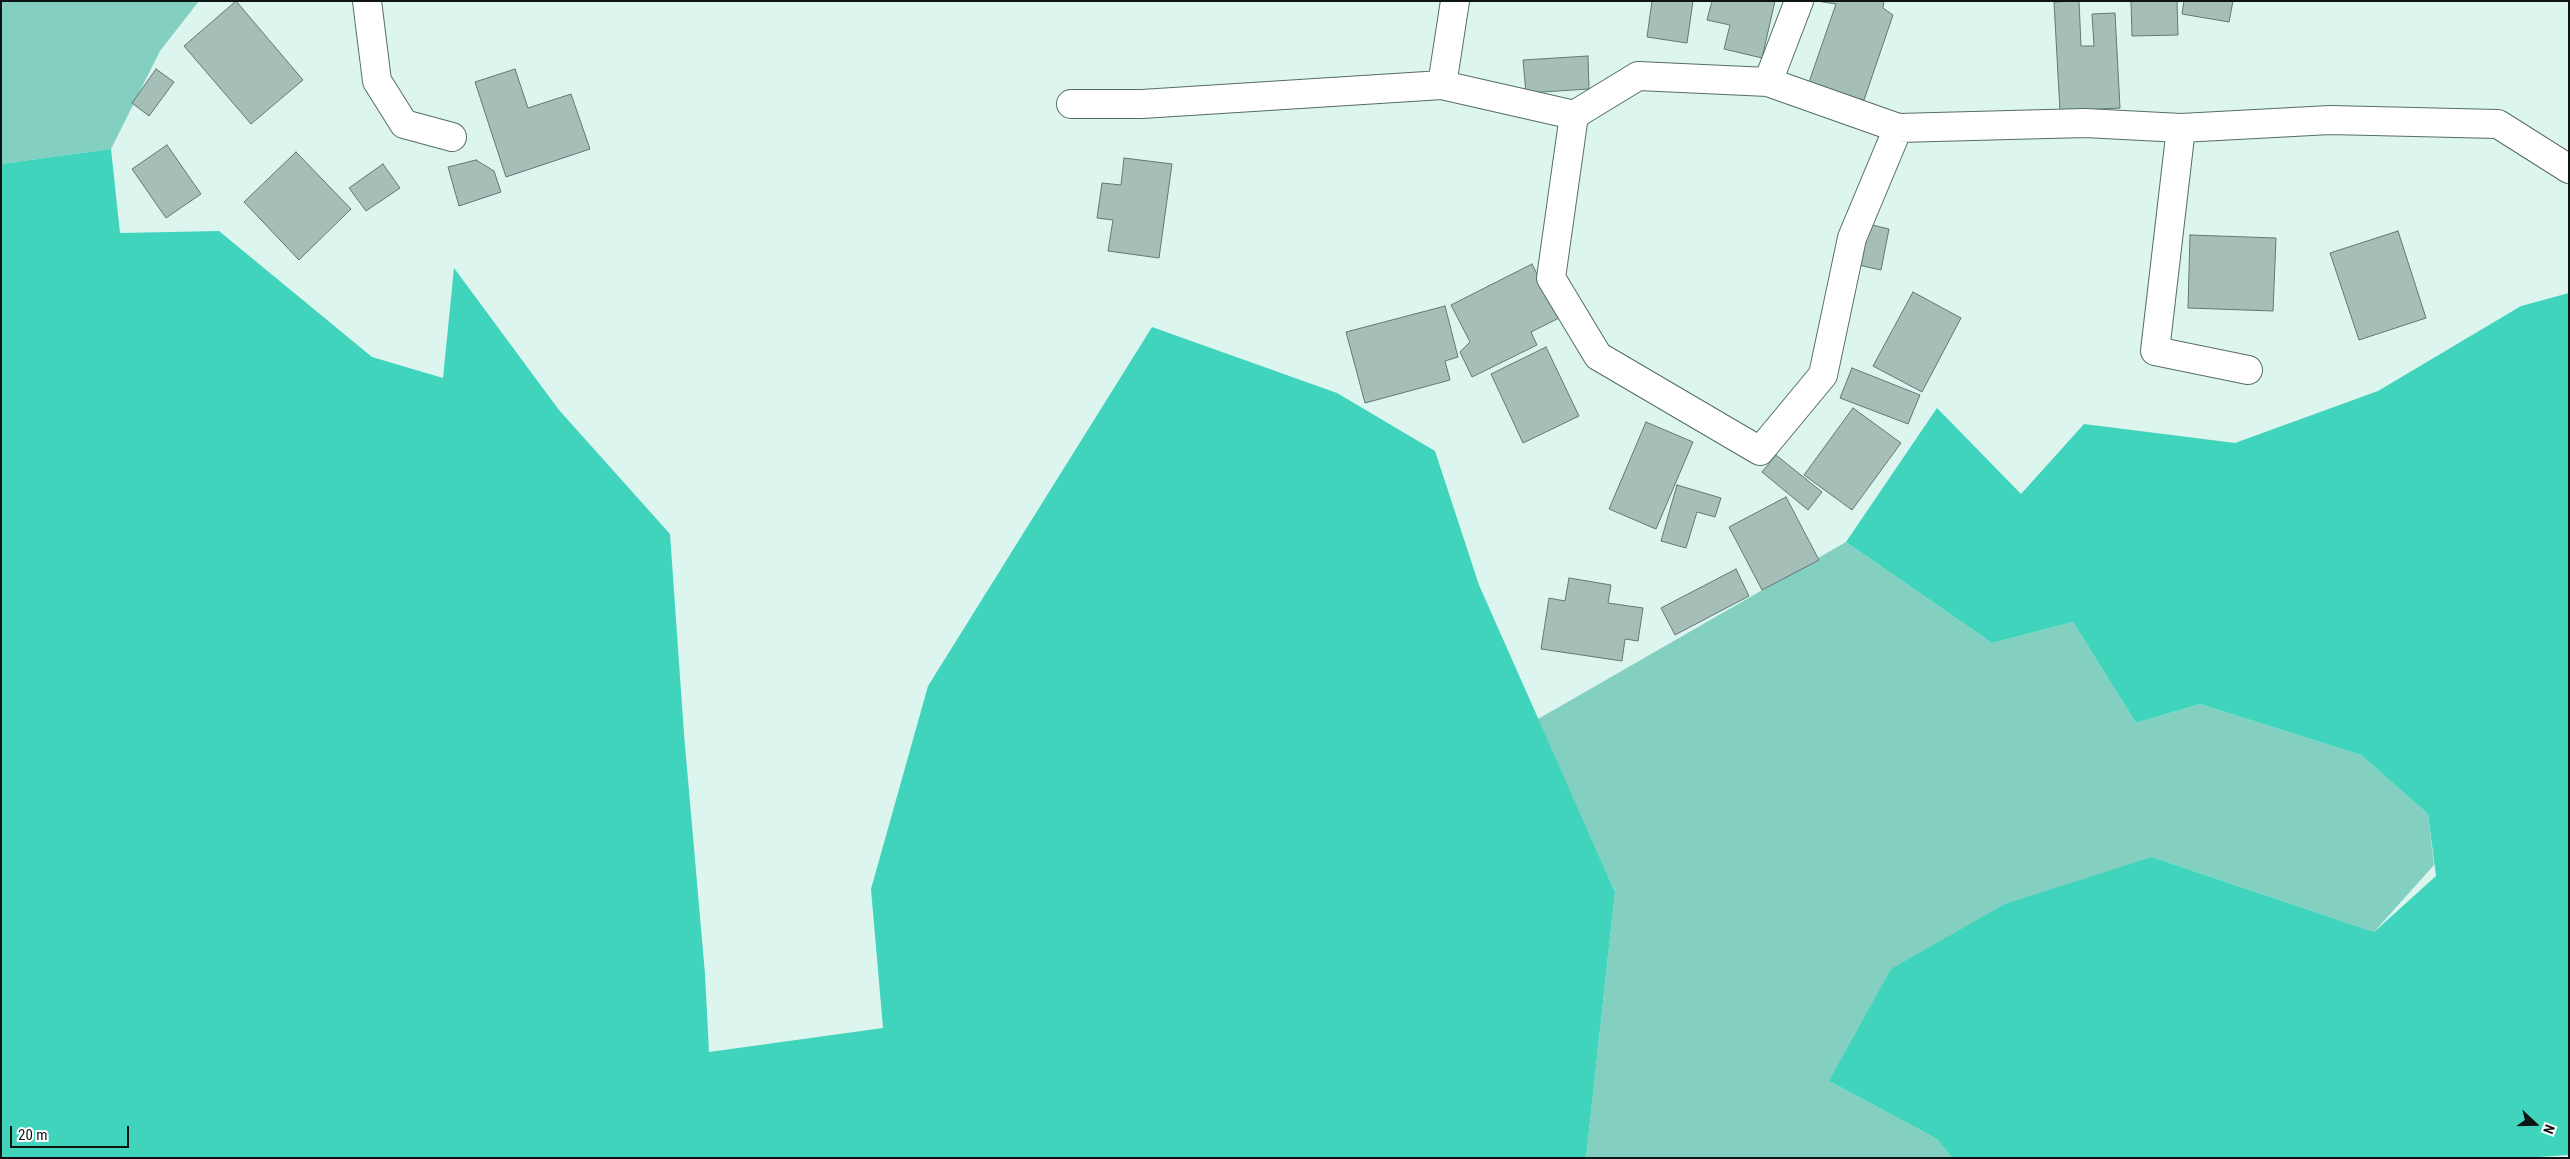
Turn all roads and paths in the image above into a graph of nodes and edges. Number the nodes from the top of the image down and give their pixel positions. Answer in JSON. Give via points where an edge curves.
{"nodes":[{"id":1,"x":367,"y":1,"type":"edge"},
{"id":2,"x":1455,"y":1,"type":"edge"},
{"id":3,"x":1799,"y":1,"type":"edge"},
{"id":4,"x":1768,"y":82,"type":"junction"},
{"id":5,"x":1442,"y":85,"type":"junction"},
{"id":6,"x":1071,"y":104,"type":"dead end"},
{"id":7,"x":1574,"y":115,"type":"junction"},
{"id":8,"x":1898,"y":128,"type":"junction"},
{"id":9,"x":2181,"y":128,"type":"junction"},
{"id":10,"x":452,"y":137,"type":"dead end"},
{"id":11,"x":2569,"y":169,"type":"edge"},
{"id":12,"x":2248,"y":370,"type":"dead end"}],
"edges":[{"from":1,"to":10,"type":"street","via":[[377,81],[404,124]]},
{"from":2,"to":5,"type":"street"},
{"from":3,"to":4,"type":"street"},
{"from":4,"to":7,"type":"street","via":[[1638,76]]},
{"from":4,"to":8,"type":"street"},
{"from":5,"to":6,"type":"street","via":[[1142,104]]},
{"from":5,"to":7,"type":"street"},
{"from":7,"to":8,"type":"street","via":[[1551,278],[1598,356],[1760,451],[1823,375],[1852,238]]},
{"from":8,"to":9,"type":"street","via":[[2085,123]]},
{"from":9,"to":11,"type":"street","via":[[2330,120],[2498,124]]},
{"from":9,"to":12,"type":"street","via":[[2155,352]]}]}
